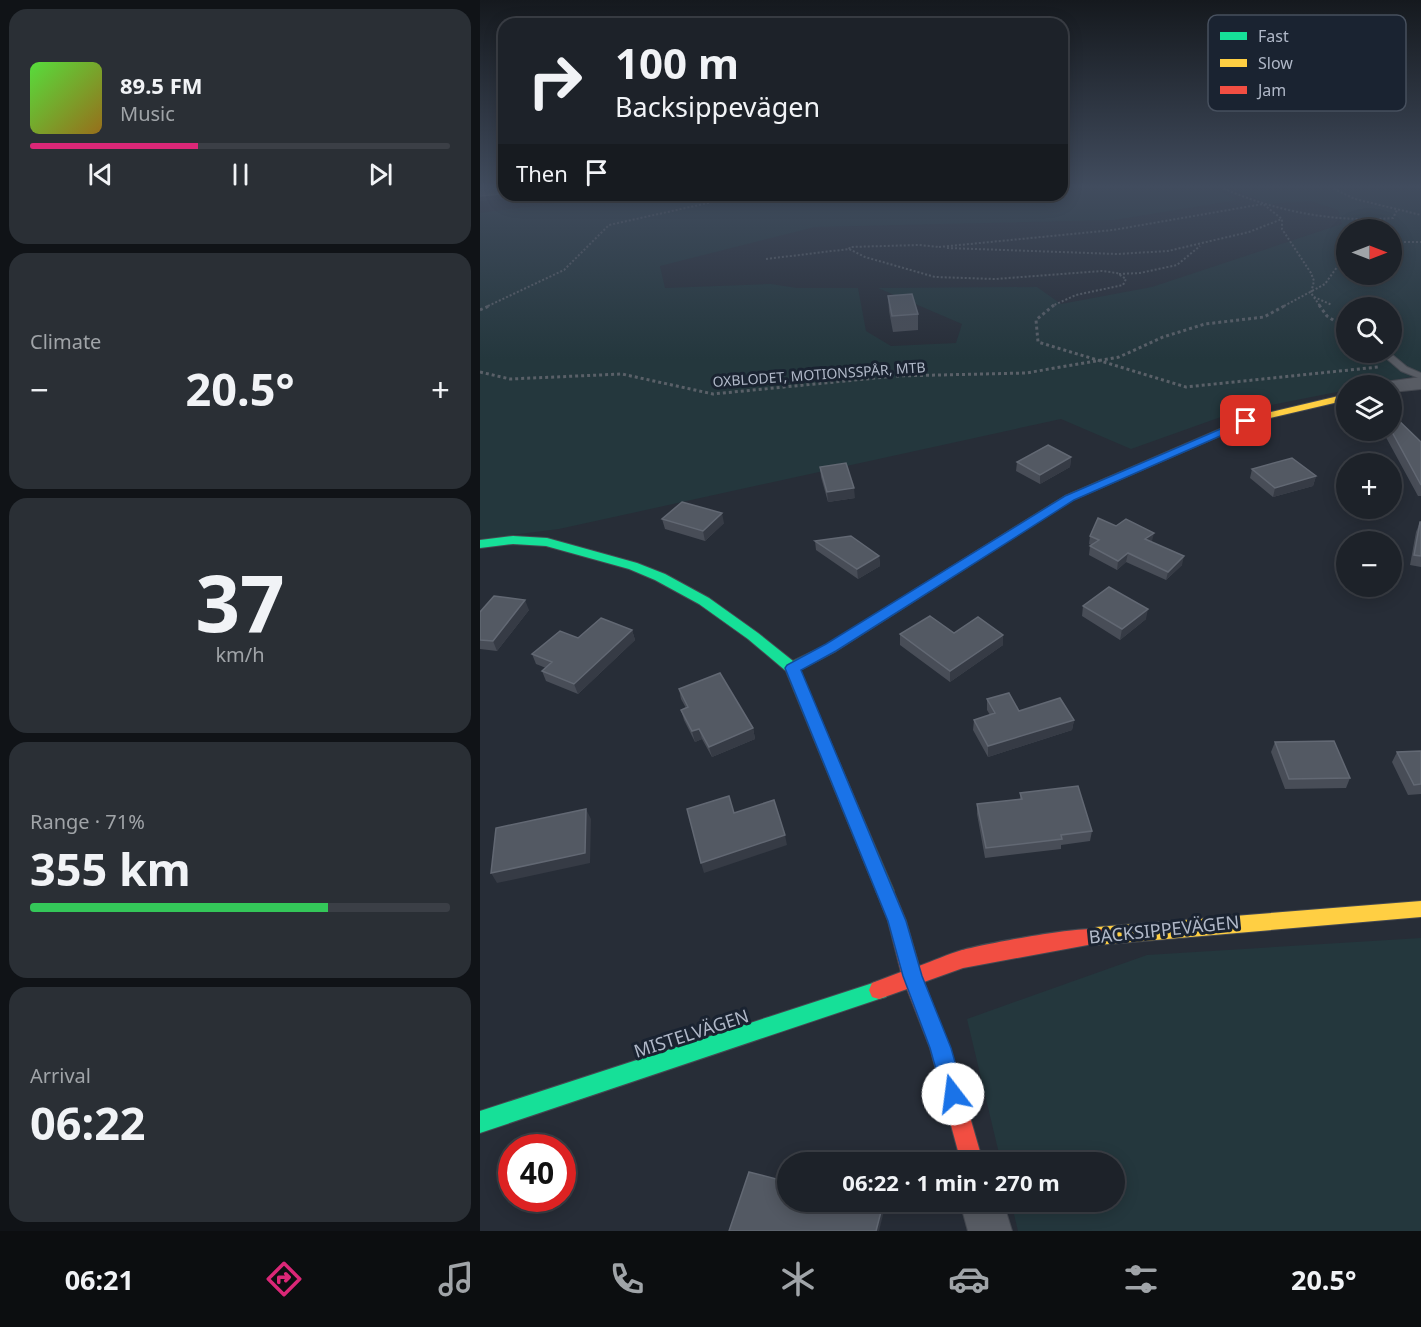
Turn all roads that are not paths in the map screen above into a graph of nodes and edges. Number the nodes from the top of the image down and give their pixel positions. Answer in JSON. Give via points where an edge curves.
{"nodes":[{"id":1,"x":1397,"y":363,"type":"edge"},
{"id":2,"x":1421,"y":376,"type":"edge"},
{"id":3,"x":1421,"y":383,"type":"edge"},
{"id":4,"x":1402,"y":385,"type":"edge"},
{"id":5,"x":1336,"y":400,"type":"edge"},
{"id":6,"x":480,"y":544,"type":"edge"},
{"id":7,"x":792,"y":668,"type":"junction"},
{"id":8,"x":1421,"y":909,"type":"edge"},
{"id":9,"x":912,"y":976,"type":"junction"},
{"id":10,"x":480,"y":1122,"type":"edge"},
{"id":11,"x":969,"y":1152,"type":"edge"},
{"id":12,"x":985,"y":1212,"type":"edge"},
{"id":13,"x":990,"y":1231,"type":"edge"}],
"edges":[{"from":1,"to":2,"type":"lane"},
{"from":3,"to":4,"type":"street"},
{"from":5,"to":7,"type":"street","via":[[1246,421],[1069,498],[831,648]]},
{"from":6,"to":7,"type":"street","via":[[513,540],[547,542],[633,566],[704,601]]},
{"from":7,"to":9,"type":"street","via":[[897,921]]},
{"from":8,"to":9,"type":"street","name":"BACKSIPPEVÄGEN","via":[[1056,940],[963,959]]},
{"from":9,"to":10,"type":"street","name":"MISTELVÄGEN"},
{"from":9,"to":11,"type":"street","via":[[940,1048]]},
{"from":12,"to":13,"type":"street"}]}
